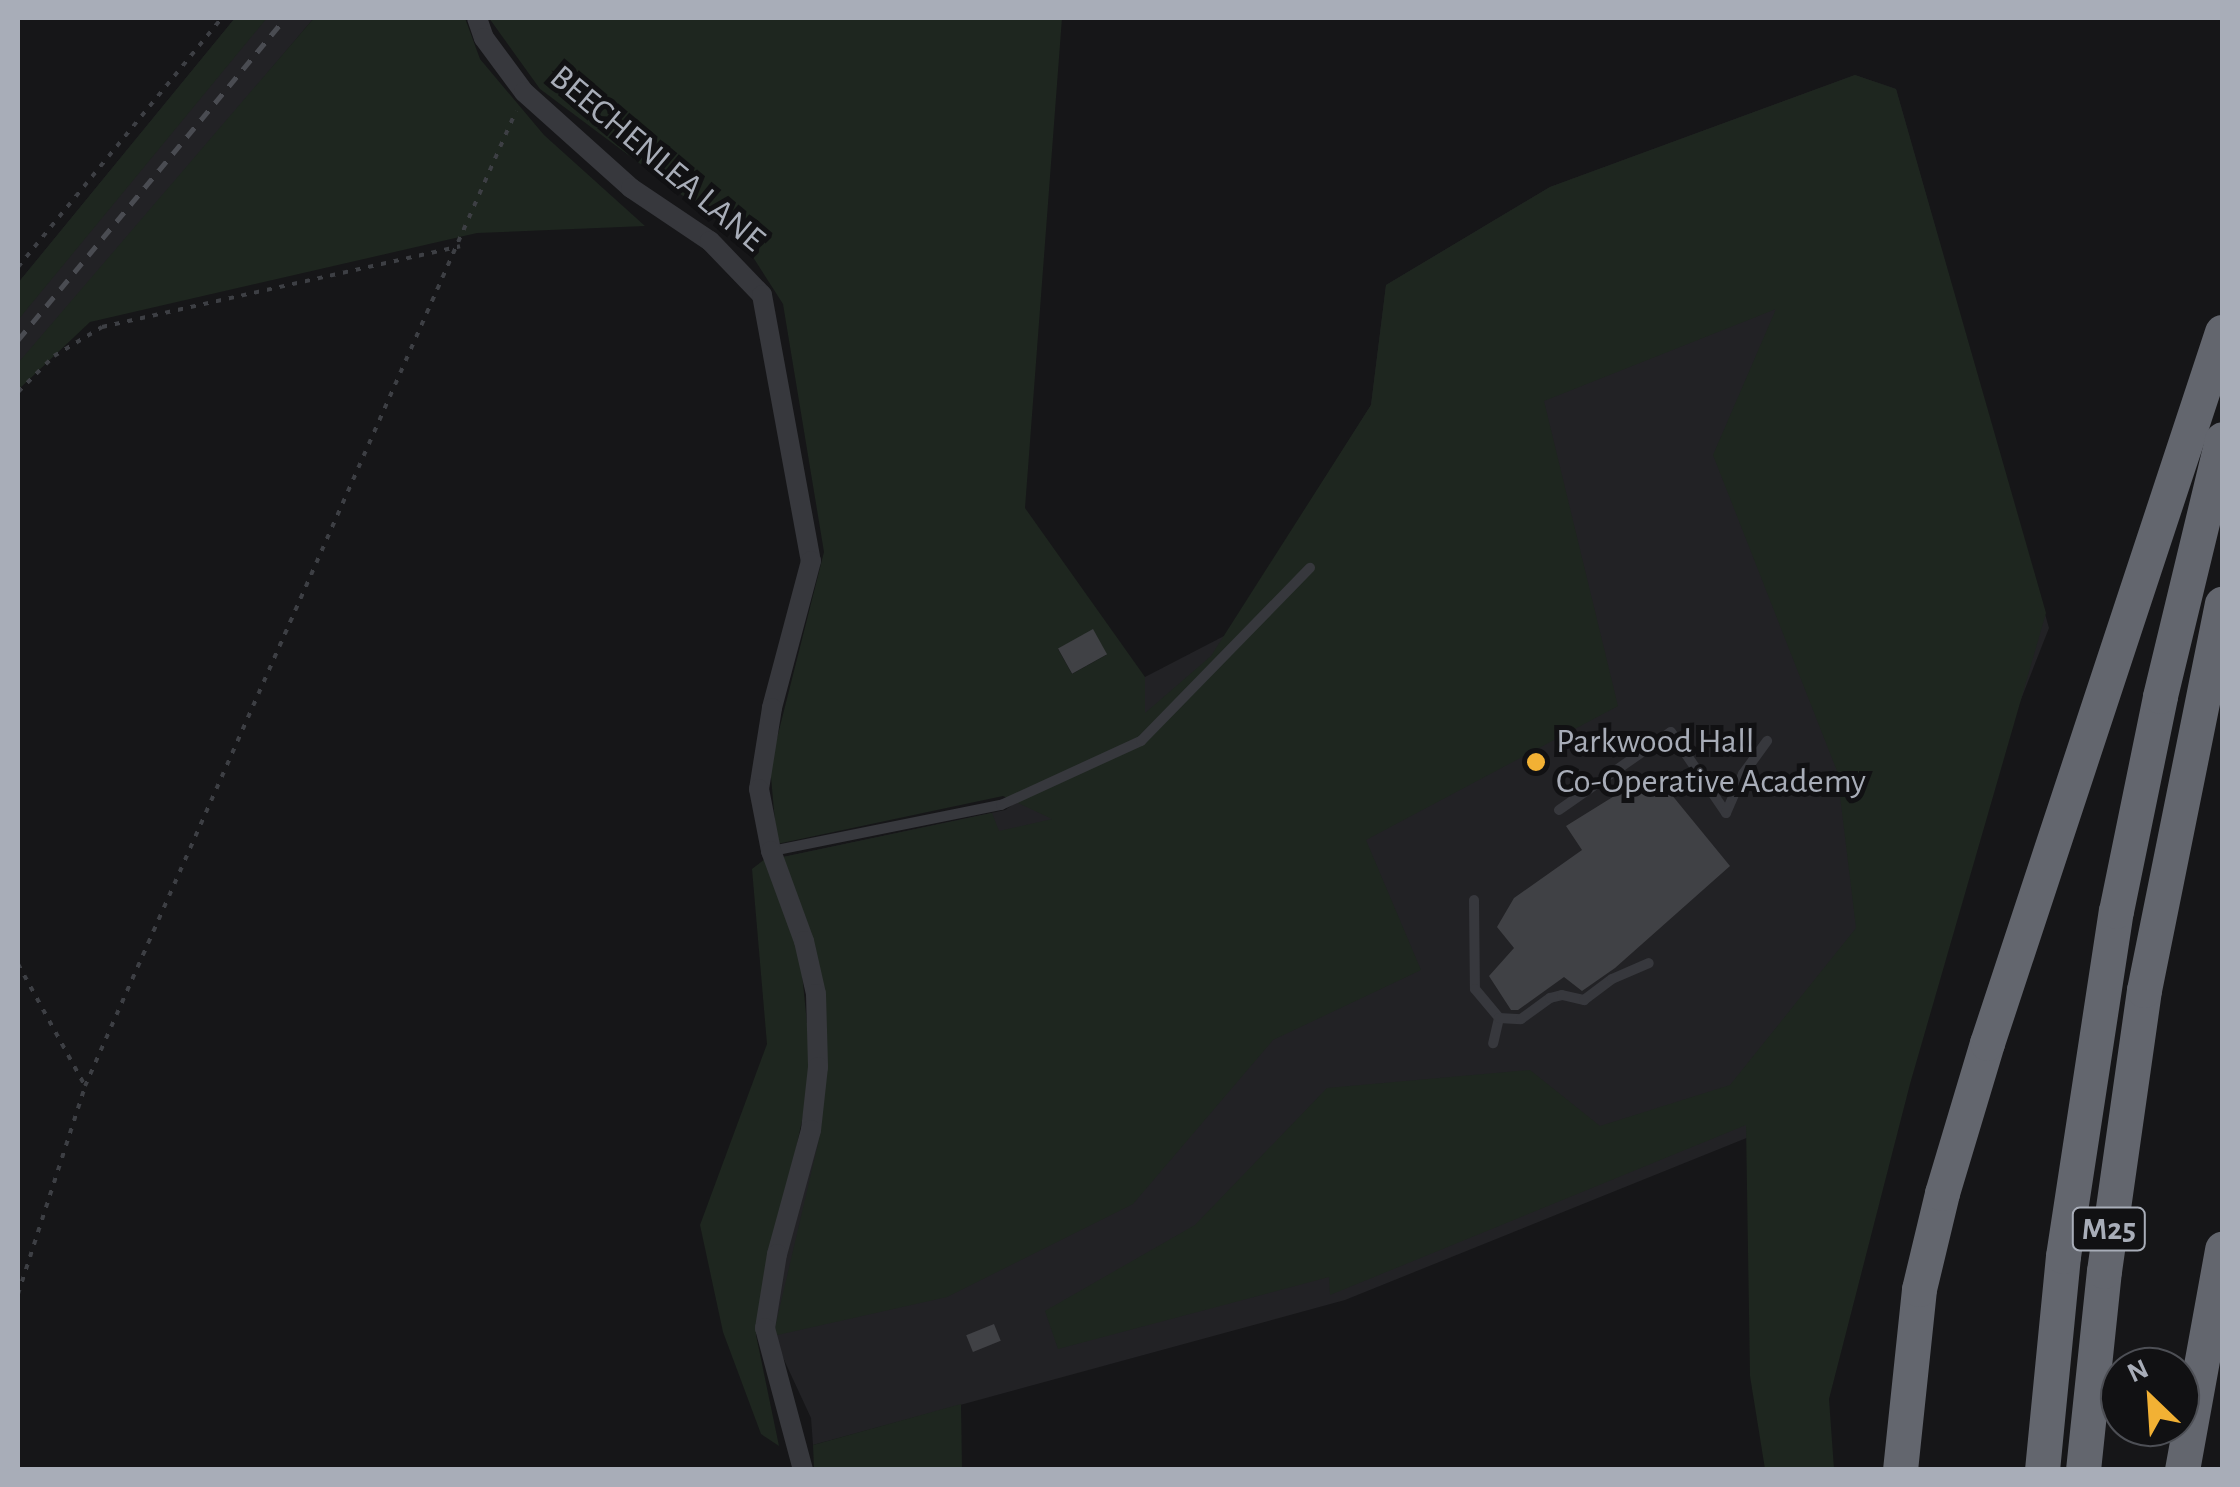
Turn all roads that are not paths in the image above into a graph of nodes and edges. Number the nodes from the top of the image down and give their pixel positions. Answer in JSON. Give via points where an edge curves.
{"nodes":[{"id":1,"x":477,"y":18,"type":"edge"},
{"id":2,"x":2222,"y":332,"type":"edge"},
{"id":3,"x":2222,"y":438,"type":"edge"},
{"id":4,"x":1310,"y":568,"type":"dead end"},
{"id":5,"x":2222,"y":604,"type":"edge"},
{"id":6,"x":1767,"y":741,"type":"dead end"},
{"id":7,"x":1559,"y":810,"type":"dead end"},
{"id":8,"x":771,"y":851,"type":"junction"},
{"id":9,"x":1474,"y":900,"type":"dead end"},
{"id":10,"x":1649,"y":963,"type":"dead end"},
{"id":11,"x":1499,"y":1018,"type":"junction"},
{"id":12,"x":1493,"y":1043,"type":"dead end"},
{"id":13,"x":2222,"y":1249,"type":"edge"},
{"id":14,"x":803,"y":1470,"type":"edge"},
{"id":15,"x":1900,"y":1470,"type":"edge"},
{"id":16,"x":2042,"y":1470,"type":"edge"},
{"id":17,"x":2083,"y":1470,"type":"edge"},
{"id":18,"x":2182,"y":1470,"type":"edge"}],
"edges":[{"from":1,"to":8,"type":"street","name":"BEECHENLEA LANE","via":[[524,92],[631,188],[710,240],[762,295],[811,561],[772,708],[759,790]]},
{"from":2,"to":15,"type":"highway","via":[[1947,1178],[1920,1290]]},
{"from":3,"to":16,"type":"highway","number":"M25","via":[[2116,911],[2064,1256]]},
{"from":4,"to":8,"type":"lane","via":[[1141,741],[1001,805]]},
{"from":5,"to":17,"type":"highway","number":"M25","via":[[2144,990]]},
{"from":6,"to":7,"type":"lane","via":[[1742,774],[1726,813],[1671,732]]},
{"from":8,"to":14,"type":"street","name":"BEECHENLEA LANE","via":[[816,994],[812,1130],[777,1254],[765,1328]]},
{"from":9,"to":11,"type":"lane","via":[[1475,988]]},
{"from":10,"to":11,"type":"lane","via":[[1612,978],[1584,1000],[1550,998],[1521,1019]]},
{"from":11,"to":12,"type":"lane"},
{"from":13,"to":18,"type":"highway"}]}
